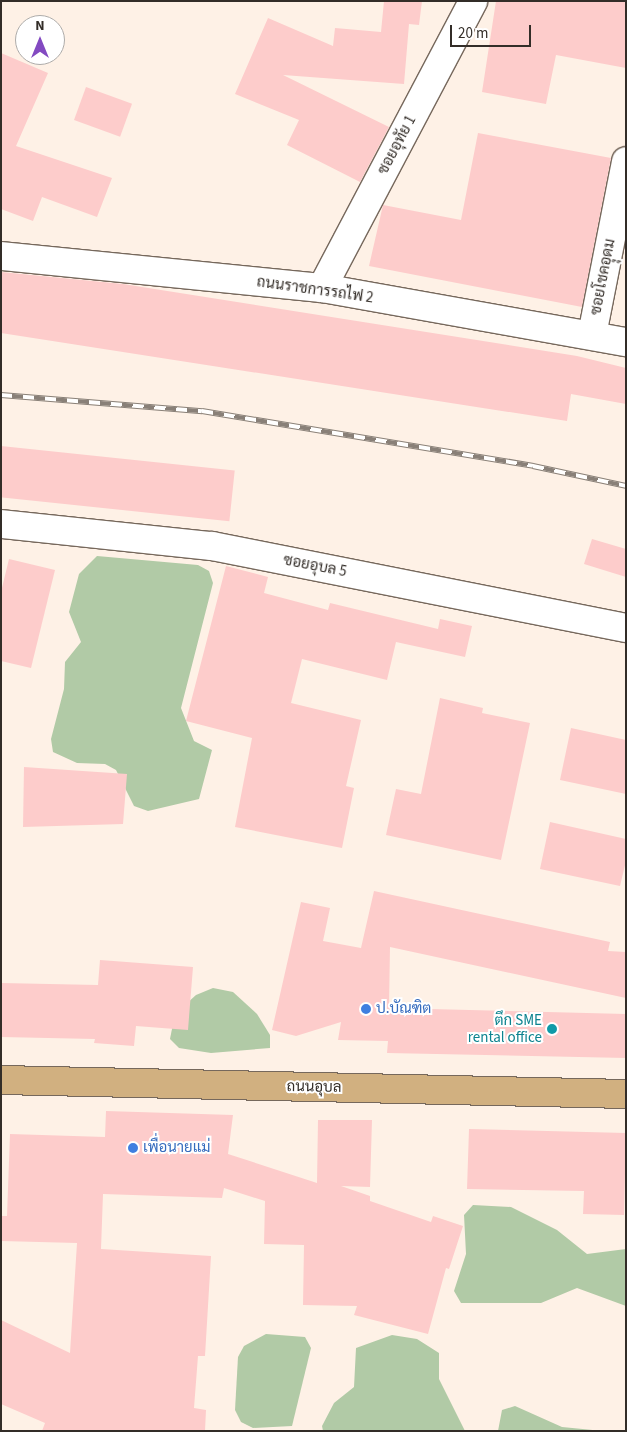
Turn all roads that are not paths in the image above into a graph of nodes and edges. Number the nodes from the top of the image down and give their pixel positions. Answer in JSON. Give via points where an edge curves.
{"nodes":[{"id":1,"x":473,"y":1,"type":"edge"},
{"id":2,"x":626,"y":161,"type":"edge"},
{"id":3,"x":1,"y":256,"type":"edge"},
{"id":4,"x":322,"y":288,"type":"junction"},
{"id":5,"x":592,"y":335,"type":"junction"},
{"id":6,"x":626,"y":342,"type":"edge"},
{"id":7,"x":1,"y":524,"type":"edge"},
{"id":8,"x":626,"y":628,"type":"edge"},
{"id":9,"x":1,"y":1080,"type":"edge"},
{"id":10,"x":626,"y":1094,"type":"edge"}],
"edges":[{"from":1,"to":4,"type":"street","name":"ซอยอุทัย 1"},
{"from":2,"to":5,"type":"street","name":"ซอยโชคอุุดม"},
{"from":3,"to":4,"type":"street","name":"ถนนราชการรถไฟ 2"},
{"from":4,"to":5,"type":"street","name":"ถนนราชการรถไฟ 2"},
{"from":5,"to":6,"type":"street","name":"ถนนราชการรถไฟ 2"},
{"from":7,"to":8,"type":"street","name":"ซอยอุบล 5","via":[[212,546]]},
{"from":9,"to":10,"type":"main road","name":"ถนนอุบล"}]}
